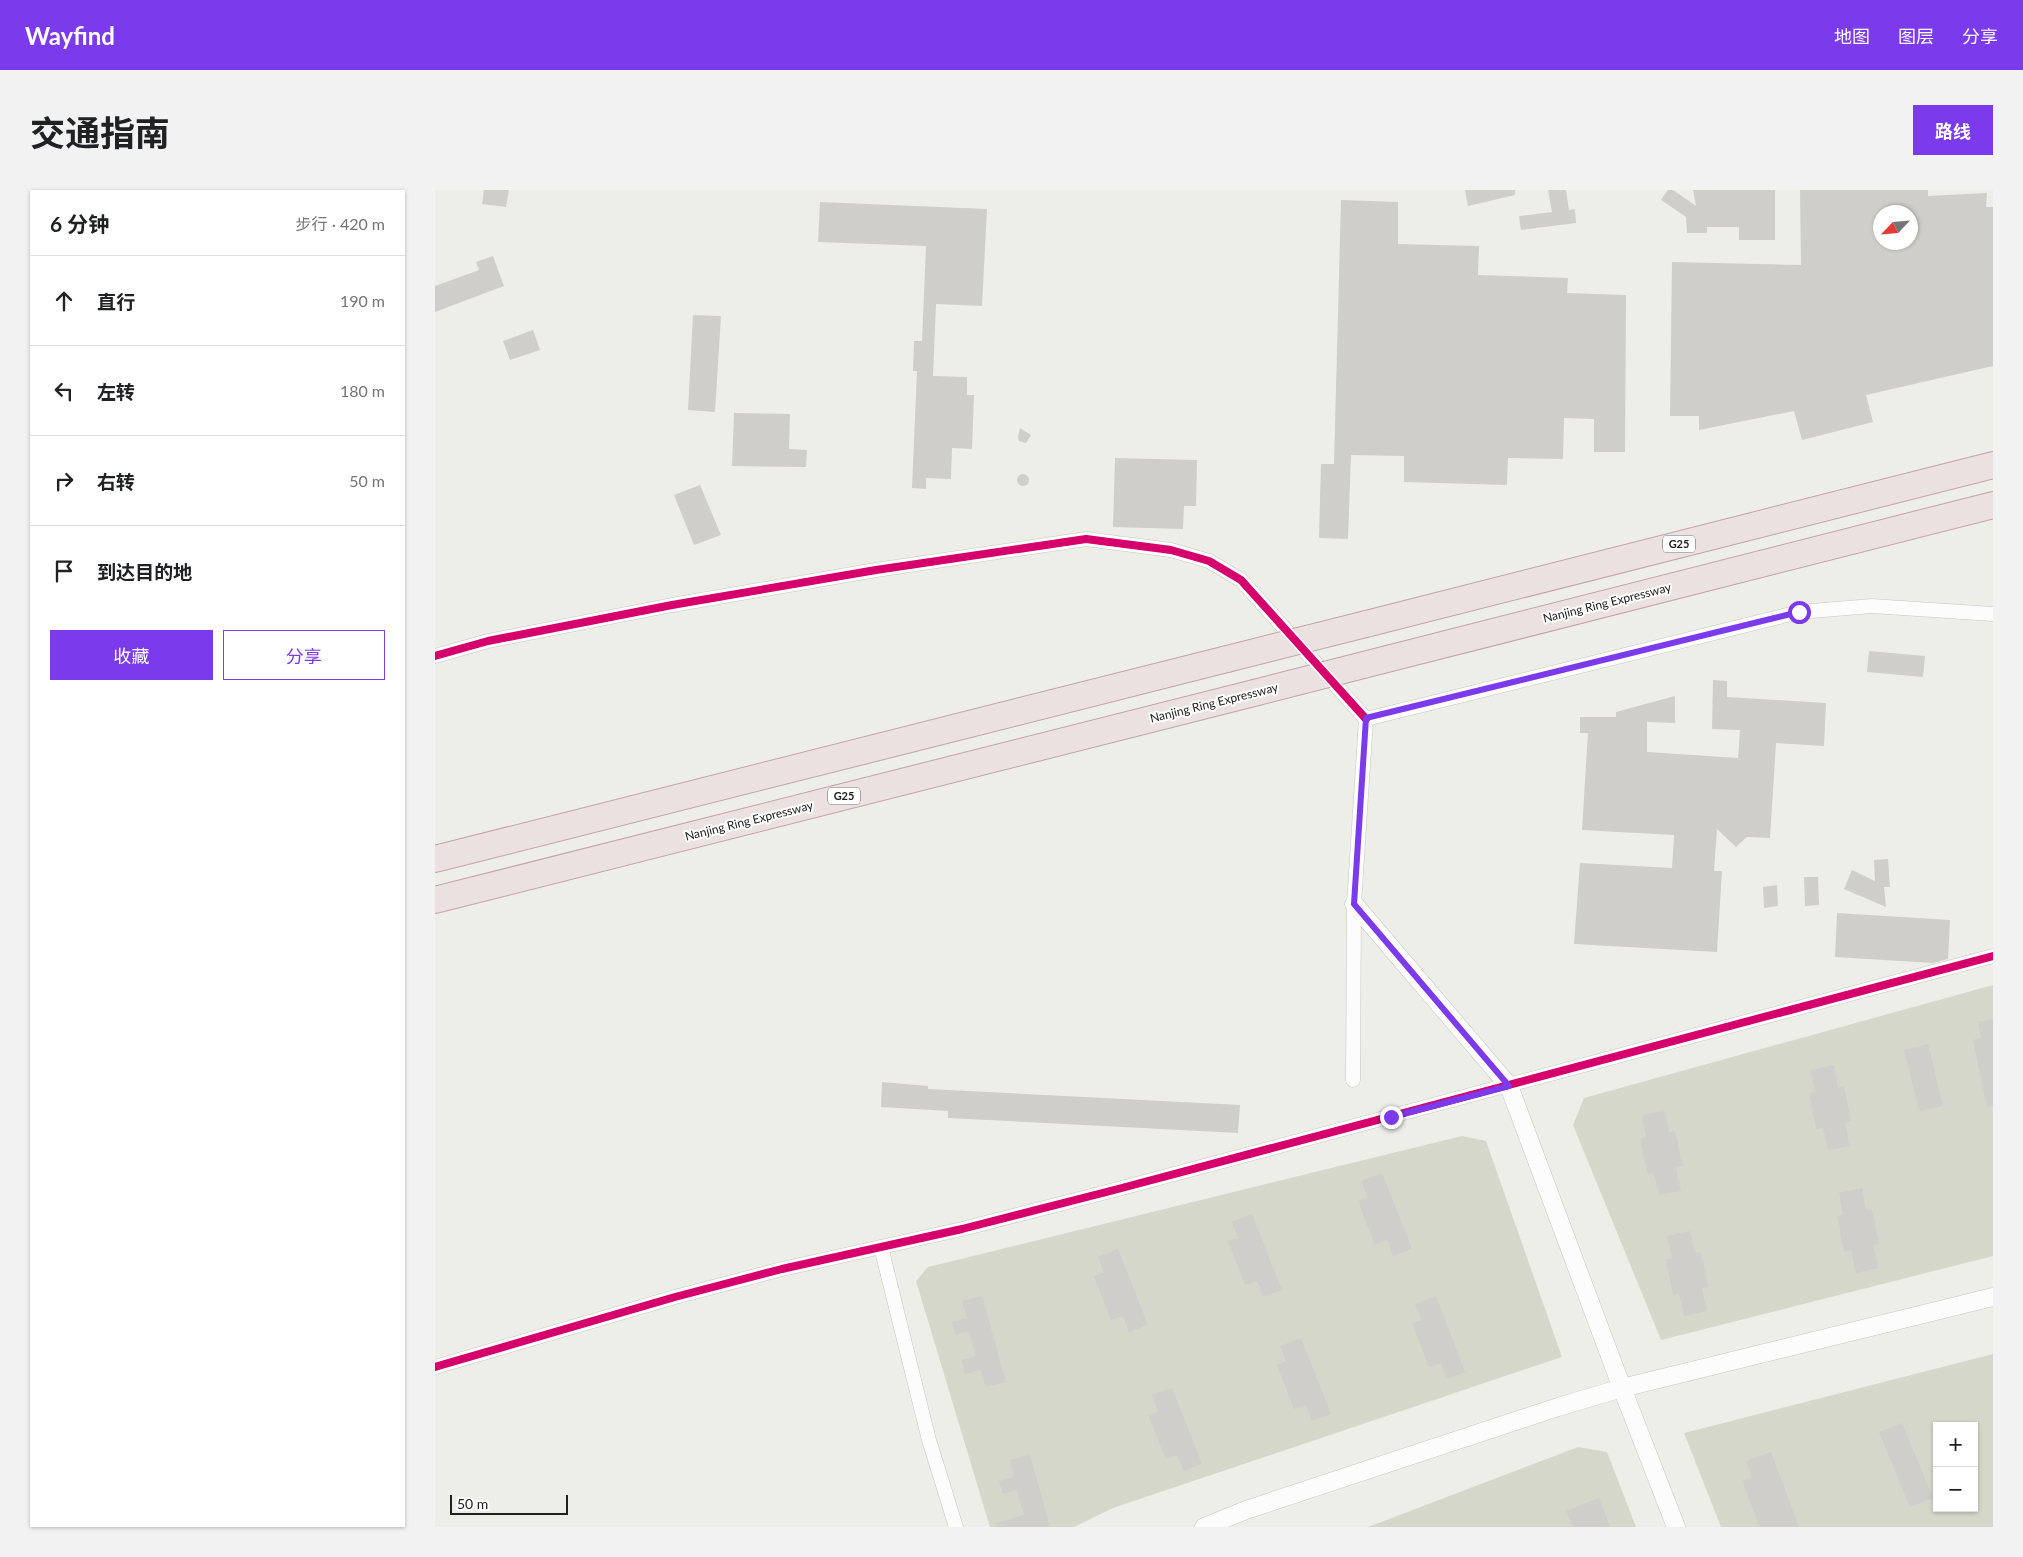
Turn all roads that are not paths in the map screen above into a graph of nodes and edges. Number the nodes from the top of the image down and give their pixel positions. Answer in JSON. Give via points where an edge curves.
{"nodes":[{"id":1,"x":1993,"y":465,"type":"edge"},
{"id":2,"x":1993,"y":505,"type":"edge"},
{"id":3,"x":1993,"y":614,"type":"edge"},
{"id":4,"x":435,"y":656,"type":"edge"},
{"id":5,"x":1366,"y":718,"type":"junction"},
{"id":6,"x":435,"y":859,"type":"edge"},
{"id":7,"x":435,"y":900,"type":"edge"},
{"id":8,"x":1354,"y":904,"type":"junction"},
{"id":9,"x":1993,"y":956,"type":"edge"},
{"id":10,"x":1353,"y":1080,"type":"dead end"},
{"id":11,"x":1509,"y":1086,"type":"junction"},
{"id":12,"x":881,"y":1247,"type":"junction"},
{"id":13,"x":1993,"y":1297,"type":"edge"},
{"id":14,"x":435,"y":1367,"type":"edge"},
{"id":15,"x":1622,"y":1388,"type":"junction"},
{"id":16,"x":956,"y":1527,"type":"edge"},
{"id":17,"x":1204,"y":1527,"type":"edge"},
{"id":18,"x":1676,"y":1527,"type":"edge"}],
"edges":[{"from":1,"to":6,"type":"highway","number":"G25","bridge":true},
{"from":2,"to":7,"type":"highway","name":"Nanjing Ring Expressway","number":"G25","bridge":true},
{"from":3,"to":5,"type":"street","via":[[1872,606],[1799,612]]},
{"from":4,"to":5,"type":"street","via":[[672,605],[1086,539],[1171,550],[1209,561],[1241,580]]},
{"from":5,"to":8,"type":"street"},
{"from":8,"to":10,"type":"street"},
{"from":8,"to":11,"type":"street"},
{"from":9,"to":11,"type":"street"},
{"from":11,"to":12,"type":"street","via":[[1100,1194]]},
{"from":11,"to":15,"type":"street"},
{"from":12,"to":14,"type":"street","via":[[675,1297]]},
{"from":12,"to":16,"type":"street","via":[[929,1440]]},
{"from":13,"to":15,"type":"street"},
{"from":15,"to":17,"type":"street","via":[[1255,1507]]},
{"from":15,"to":18,"type":"street"}]}
